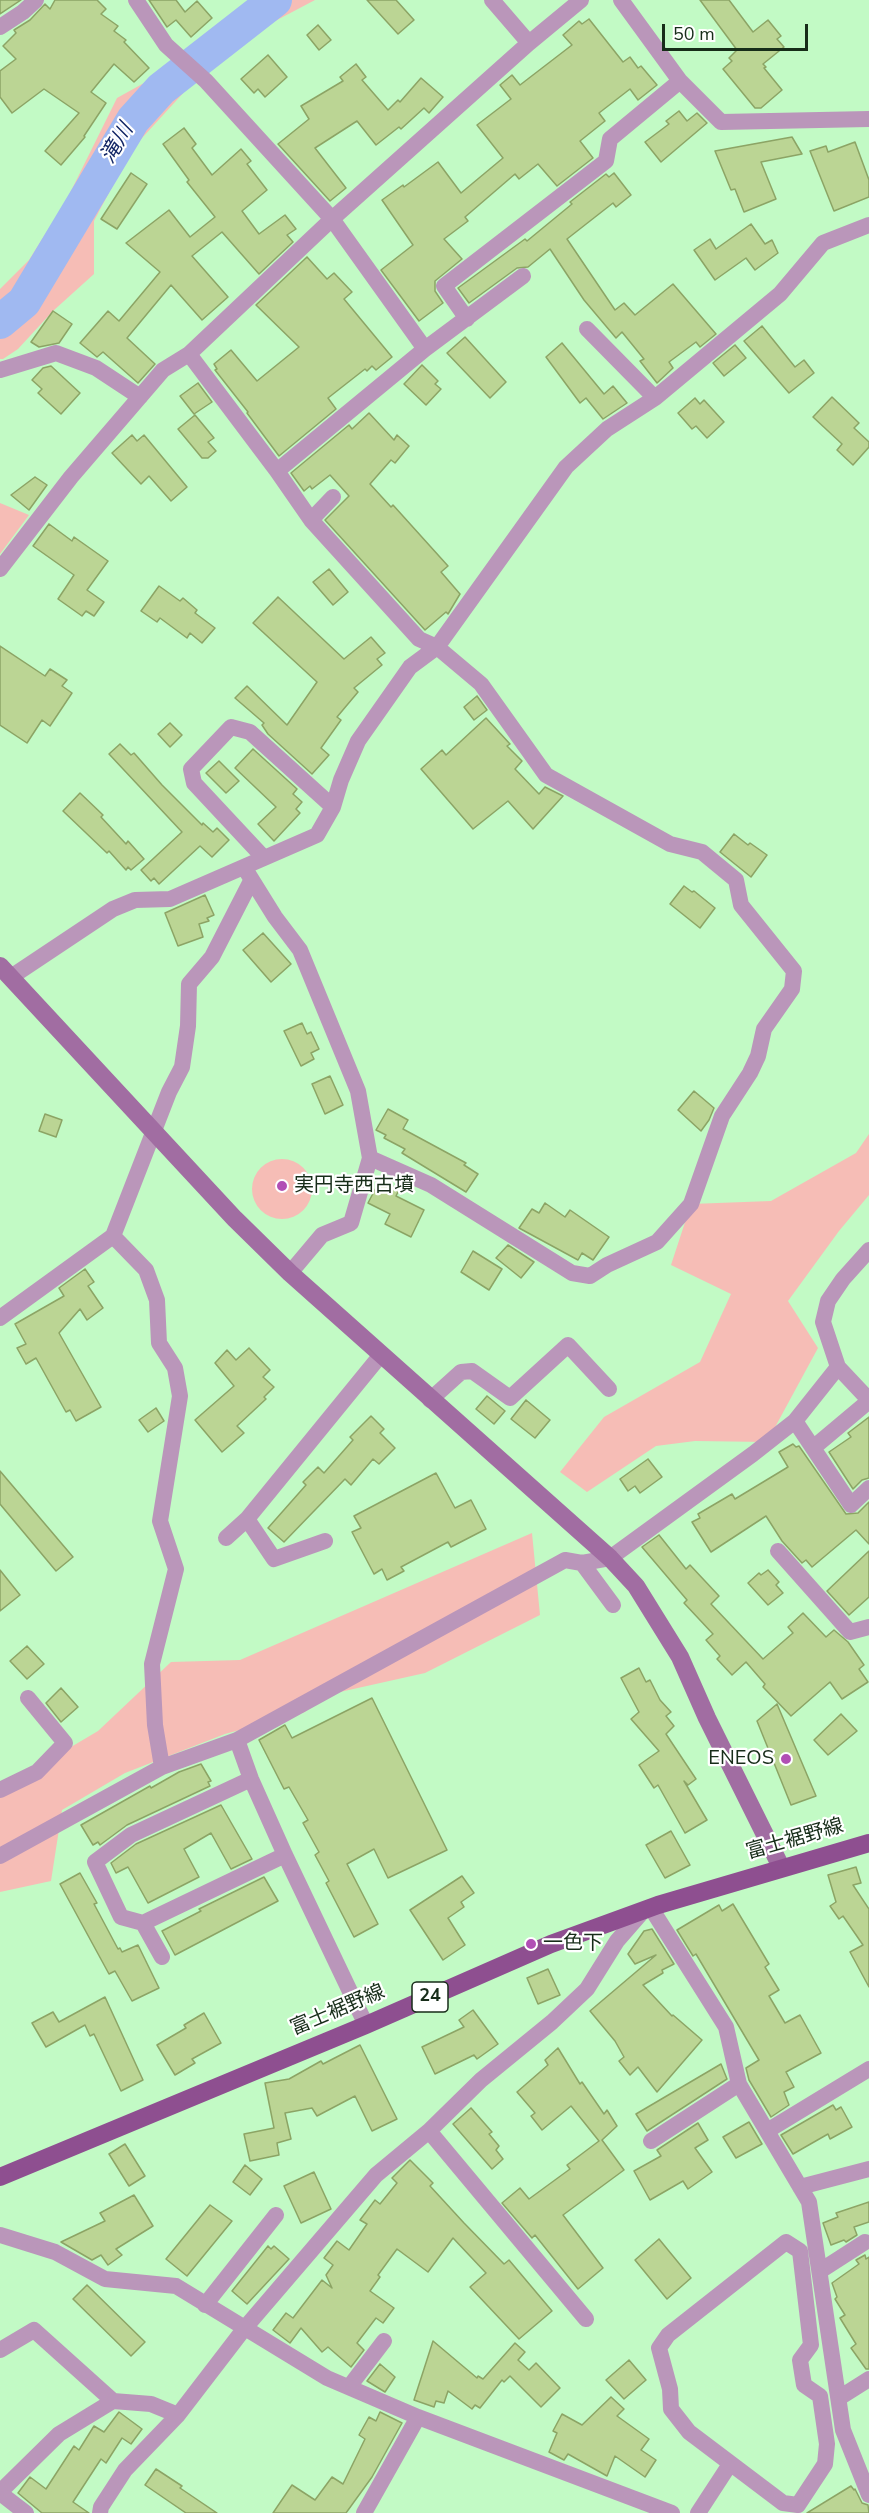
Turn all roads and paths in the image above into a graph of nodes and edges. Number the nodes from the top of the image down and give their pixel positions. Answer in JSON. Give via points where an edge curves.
{"nodes":[{"id":1,"x":36,"y":0,"type":"edge"},
{"id":2,"x":136,"y":0,"type":"edge"},
{"id":3,"x":492,"y":0,"type":"edge"},
{"id":4,"x":581,"y":0,"type":"edge"},
{"id":5,"x":621,"y":0,"type":"edge"},
{"id":6,"x":0,"y":27,"type":"edge"},
{"id":7,"x":529,"y":43,"type":"junction"},
{"id":8,"x":680,"y":81,"type":"junction"},
{"id":9,"x":869,"y":119,"type":"edge"},
{"id":10,"x":332,"y":219,"type":"junction"},
{"id":11,"x":869,"y":225,"type":"edge"},
{"id":12,"x":523,"y":276,"type":"dead end"},
{"id":13,"x":467,"y":319,"type":"junction"},
{"id":14,"x":587,"y":329,"type":"dead end"},
{"id":15,"x":425,"y":349,"type":"junction"},
{"id":16,"x":189,"y":354,"type":"junction"},
{"id":17,"x":0,"y":370,"type":"edge"},
{"id":18,"x":140,"y":397,"type":"junction"},
{"id":19,"x":655,"y":398,"type":"junction"},
{"id":20,"x":277,"y":471,"type":"junction"},
{"id":21,"x":333,"y":497,"type":"dead end"},
{"id":22,"x":311,"y":520,"type":"junction"},
{"id":23,"x":0,"y":569,"type":"edge"},
{"id":24,"x":438,"y":647,"type":"junction"},
{"id":25,"x":333,"y":807,"type":"junction"},
{"id":26,"x":264,"y":858,"type":"junction"},
{"id":27,"x":244,"y":865,"type":"junction"},
{"id":28,"x":251,"y":881,"type":"junction"},
{"id":29,"x":3,"y":969,"type":"edge"},
{"id":30,"x":154,"y":1132,"type":"junction"},
{"id":31,"x":370,"y":1158,"type":"junction"},
{"id":32,"x":113,"y":1236,"type":"junction"},
{"id":33,"x":869,"y":1250,"type":"edge"},
{"id":34,"x":290,"y":1273,"type":"junction"},
{"id":35,"x":0,"y":1318,"type":"edge"},
{"id":36,"x":380,"y":1356,"type":"junction"},
{"id":37,"x":838,"y":1367,"type":"junction"},
{"id":38,"x":609,"y":1389,"type":"dead end"},
{"id":39,"x":430,"y":1400,"type":"junction"},
{"id":40,"x":869,"y":1401,"type":"edge"},
{"id":41,"x":795,"y":1421,"type":"junction"},
{"id":42,"x":813,"y":1448,"type":"junction"},
{"id":43,"x":869,"y":1488,"type":"edge"},
{"id":44,"x":247,"y":1519,"type":"junction"},
{"id":45,"x":226,"y":1538,"type":"dead end"},
{"id":46,"x":325,"y":1541,"type":"dead end"},
{"id":47,"x":778,"y":1551,"type":"dead end"},
{"id":48,"x":610,"y":1558,"type":"junction"},
{"id":49,"x":582,"y":1563,"type":"junction"},
{"id":50,"x":613,"y":1605,"type":"dead end"},
{"id":51,"x":869,"y":1627,"type":"edge"},
{"id":52,"x":28,"y":1698,"type":"dead end"},
{"id":53,"x":237,"y":1740,"type":"junction"},
{"id":54,"x":162,"y":1767,"type":"junction"},
{"id":55,"x":251,"y":1779,"type":"junction"},
{"id":56,"x":0,"y":1790,"type":"edge"},
{"id":57,"x":869,"y":1843,"type":"edge"},
{"id":58,"x":285,"y":1855,"type":"junction"},
{"id":59,"x":0,"y":1856,"type":"edge"},
{"id":60,"x":781,"y":1867,"type":"junction"},
{"id":61,"x":648,"y":1909,"type":"junction"},
{"id":62,"x":143,"y":1923,"type":"junction"},
{"id":63,"x":162,"y":1957,"type":"dead end"},
{"id":64,"x":366,"y":2025,"type":"junction"},
{"id":65,"x":869,"y":2068,"type":"edge"},
{"id":66,"x":739,"y":2084,"type":"junction"},
{"id":67,"x":429,"y":2131,"type":"junction"},
{"id":68,"x":767,"y":2131,"type":"junction"},
{"id":69,"x":651,"y":2140,"type":"dead end"},
{"id":70,"x":869,"y":2169,"type":"edge"},
{"id":71,"x":0,"y":2177,"type":"edge"},
{"id":72,"x":800,"y":2187,"type":"junction"},
{"id":73,"x":276,"y":2215,"type":"dead end"},
{"id":74,"x":0,"y":2235,"type":"edge"},
{"id":75,"x":865,"y":2242,"type":"dead end"},
{"id":76,"x":820,"y":2271,"type":"junction"},
{"id":77,"x":205,"y":2305,"type":"junction"},
{"id":78,"x":586,"y":2319,"type":"dead end"},
{"id":79,"x":244,"y":2329,"type":"junction"},
{"id":80,"x":384,"y":2341,"type":"dead end"},
{"id":81,"x":0,"y":2350,"type":"edge"},
{"id":82,"x":869,"y":2379,"type":"edge"},
{"id":83,"x":349,"y":2387,"type":"junction"},
{"id":84,"x":839,"y":2398,"type":"junction"},
{"id":85,"x":113,"y":2402,"type":"junction"},
{"id":86,"x":178,"y":2415,"type":"junction"},
{"id":87,"x":418,"y":2417,"type":"junction"},
{"id":88,"x":730,"y":2464,"type":"junction"},
{"id":89,"x":0,"y":2492,"type":"edge"},
{"id":90,"x":869,"y":2495,"type":"edge"},
{"id":91,"x":26,"y":2513,"type":"edge"},
{"id":92,"x":100,"y":2513,"type":"edge"},
{"id":93,"x":364,"y":2513,"type":"edge"},
{"id":94,"x":672,"y":2513,"type":"edge"},
{"id":95,"x":698,"y":2513,"type":"edge"}],
"edges":[{"from":1,"to":6,"type":"street"},
{"from":2,"to":10,"type":"street","via":[[166,45],[206,81]]},
{"from":3,"to":7,"type":"street"},
{"from":4,"to":7,"type":"street"},
{"from":5,"to":8,"type":"street"},
{"from":7,"to":10,"type":"street"},
{"from":8,"to":9,"type":"street","via":[[721,122]]},
{"from":8,"to":13,"type":"street","via":[[610,139],[606,161],[444,286]]},
{"from":10,"to":15,"type":"street"},
{"from":10,"to":16,"type":"street"},
{"from":11,"to":19,"type":"street","via":[[823,243],[780,294]]},
{"from":12,"to":13,"type":"street"},
{"from":13,"to":15,"type":"street"},
{"from":14,"to":19,"type":"street"},
{"from":15,"to":20,"type":"street"},
{"from":16,"to":18,"type":"street","via":[[162,370]]},
{"from":16,"to":20,"type":"street"},
{"from":17,"to":18,"type":"street","via":[[56,353],[96,368]]},
{"from":18,"to":23,"type":"street","via":[[70,477]]},
{"from":19,"to":24,"type":"street","via":[[607,429],[566,466]]},
{"from":20,"to":22,"type":"street"},
{"from":21,"to":22,"type":"street"},
{"from":22,"to":24,"type":"street","via":[[419,639]]},
{"from":24,"to":25,"type":"street","via":[[410,667],[358,741]]},
{"from":24,"to":31,"type":"street","via":[[482,684],[546,775],[670,844],[702,852],[736,880],[741,906],[794,971],[792,989],[764,1029],[750,1074],[722,1116],[691,1204],[657,1242],[590,1276],[572,1273],[431,1185]]},
{"from":25,"to":26,"type":"street","via":[[317,836]]},
{"from":25,"to":26,"type":"street","via":[[249,732],[231,727],[191,769],[194,783]]},
{"from":26,"to":27,"type":"street"},
{"from":27,"to":28,"type":"street"},
{"from":27,"to":29,"type":"street","via":[[171,899],[135,900],[113,909]]},
{"from":28,"to":30,"type":"street","via":[[212,957],[189,984],[182,1067]]},
{"from":28,"to":31,"type":"street","via":[[300,950],[358,1091]]},
{"from":29,"to":30,"type":"street"},
{"from":30,"to":32,"type":"street"},
{"from":30,"to":34,"type":"street"},
{"from":31,"to":34,"type":"street","via":[[351,1223],[322,1235]]},
{"from":32,"to":35,"type":"street"},
{"from":32,"to":54,"type":"street","via":[[146,1270],[157,1300],[159,1343],[175,1368],[180,1396],[160,1521],[176,1569],[152,1664]]},
{"from":33,"to":37,"type":"street","via":[[828,1301],[823,1322]]},
{"from":34,"to":36,"type":"street"},
{"from":36,"to":39,"type":"street"},
{"from":36,"to":44,"type":"street"},
{"from":37,"to":40,"type":"street"},
{"from":37,"to":41,"type":"street"},
{"from":38,"to":39,"type":"street","via":[[568,1345],[510,1398],[472,1371],[461,1372]]},
{"from":39,"to":48,"type":"street"},
{"from":40,"to":42,"type":"street"},
{"from":41,"to":42,"type":"street"},
{"from":41,"to":48,"type":"street"},
{"from":42,"to":43,"type":"street","via":[[851,1504]]},
{"from":44,"to":45,"type":"street"},
{"from":44,"to":46,"type":"street","via":[[274,1559]]},
{"from":47,"to":51,"type":"street","via":[[850,1632]]},
{"from":48,"to":49,"type":"street"},
{"from":48,"to":60,"type":"street","via":[[636,1586],[680,1657]]},
{"from":49,"to":50,"type":"street"},
{"from":49,"to":53,"type":"street","via":[[565,1560]]},
{"from":52,"to":56,"type":"street","via":[[65,1743],[37,1772]]},
{"from":53,"to":54,"type":"street"},
{"from":53,"to":55,"type":"street"},
{"from":54,"to":59,"type":"street"},
{"from":55,"to":58,"type":"street"},
{"from":55,"to":62,"type":"street","via":[[131,1835],[95,1862],[121,1917]]},
{"from":57,"to":60,"type":"main road","name":"富士裾野線","number":"24"},
{"from":58,"to":62,"type":"street"},
{"from":58,"to":64,"type":"street"},
{"from":60,"to":61,"type":"main road","name":"富士裾野線","number":"24"},
{"from":61,"to":64,"type":"main road","name":"富士裾野線","number":"24","via":[[551,1944]]},
{"from":61,"to":66,"type":"street","via":[[726,2027]]},
{"from":61,"to":67,"type":"street","via":[[617,1941],[587,1989],[481,2080]]},
{"from":62,"to":63,"type":"street"},
{"from":64,"to":71,"type":"main road","name":"富士裾野線","number":"24"},
{"from":65,"to":68,"type":"street"},
{"from":66,"to":68,"type":"street"},
{"from":66,"to":69,"type":"street"},
{"from":67,"to":78,"type":"street"},
{"from":67,"to":79,"type":"street","via":[[376,2175]]},
{"from":68,"to":72,"type":"street"},
{"from":70,"to":72,"type":"street"},
{"from":72,"to":76,"type":"street","via":[[809,2202]]},
{"from":73,"to":77,"type":"street"},
{"from":74,"to":77,"type":"street","via":[[55,2252],[105,2279],[176,2286]]},
{"from":75,"to":76,"type":"street"},
{"from":76,"to":84,"type":"street"},
{"from":77,"to":79,"type":"street"},
{"from":79,"to":83,"type":"street"},
{"from":79,"to":86,"type":"street"},
{"from":80,"to":83,"type":"street"},
{"from":81,"to":85,"type":"street","via":[[34,2330]]},
{"from":82,"to":84,"type":"street"},
{"from":83,"to":87,"type":"street"},
{"from":84,"to":90,"type":"street","via":[[843,2430]]},
{"from":85,"to":86,"type":"street","via":[[151,2404]]},
{"from":85,"to":89,"type":"street","via":[[59,2434]]},
{"from":86,"to":92,"type":"street","via":[[125,2470]]},
{"from":87,"to":93,"type":"street"},
{"from":87,"to":94,"type":"street"},
{"from":88,"to":88,"type":"street","via":[[689,2432],[671,2409],[659,2348],[669,2335],[786,2242],[800,2251],[812,2345],[800,2360],[804,2385],[819,2396],[827,2444],[825,2464],[798,2505],[783,2503]]},
{"from":88,"to":95,"type":"street"},
{"from":89,"to":91,"type":"street"}]}
